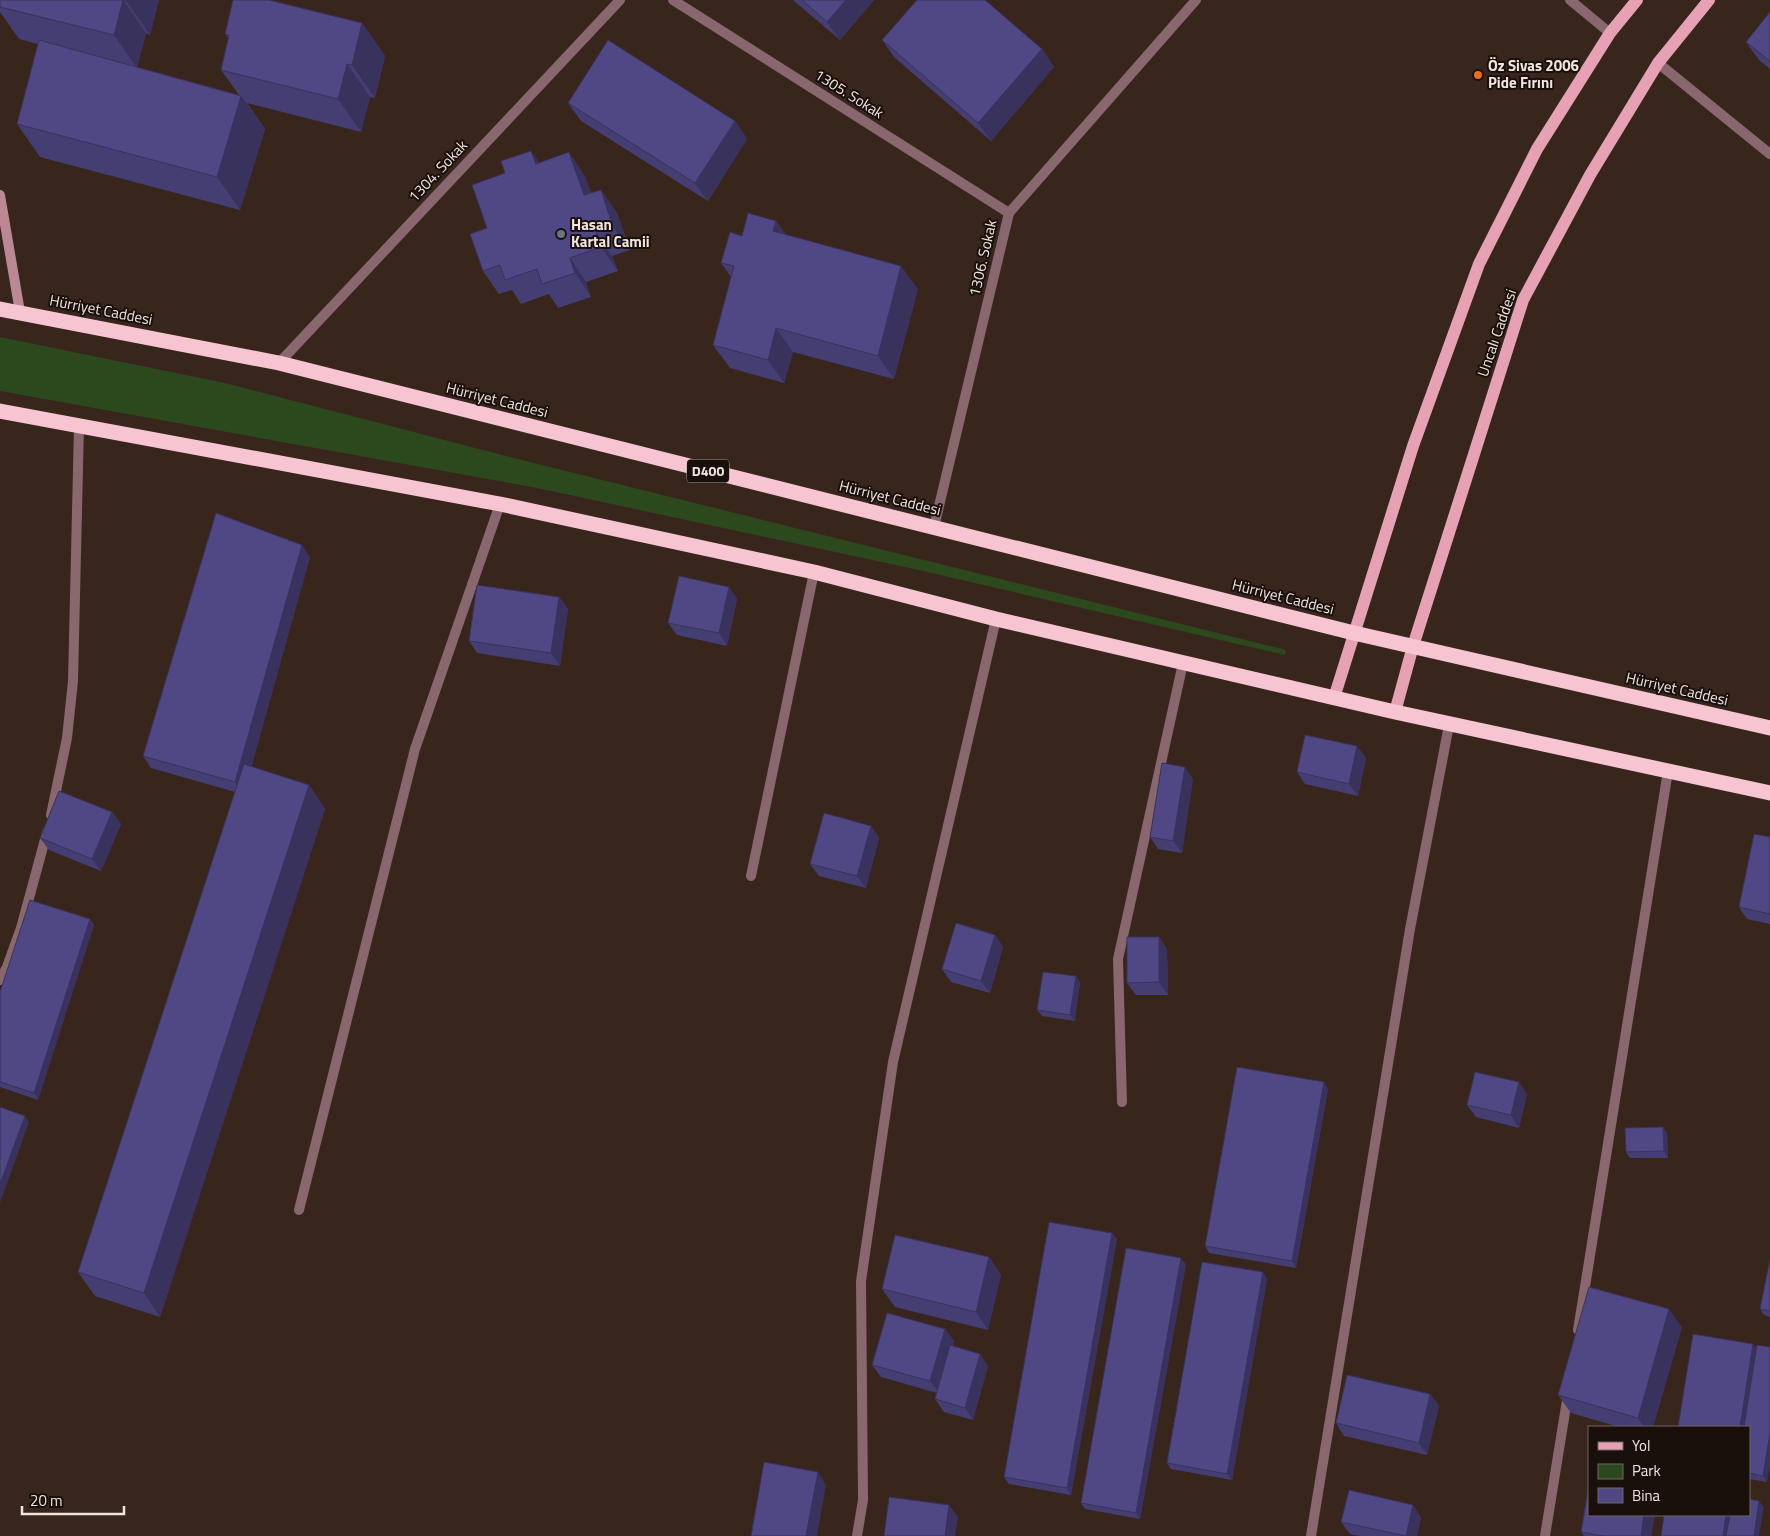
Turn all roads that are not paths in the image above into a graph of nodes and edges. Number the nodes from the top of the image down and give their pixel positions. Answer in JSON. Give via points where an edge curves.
{"nodes":[{"id":1,"x":620,"y":0,"type":"edge"},
{"id":2,"x":673,"y":0,"type":"edge"},
{"id":3,"x":1196,"y":0,"type":"edge"},
{"id":4,"x":1570,"y":0,"type":"edge"},
{"id":5,"x":1636,"y":0,"type":"edge"},
{"id":6,"x":1709,"y":0,"type":"edge"},
{"id":7,"x":1610,"y":33,"type":"junction"},
{"id":8,"x":1658,"y":63,"type":"junction"},
{"id":9,"x":1770,"y":154,"type":"edge"},
{"id":10,"x":0,"y":195,"type":"edge"},
{"id":11,"x":1009,"y":213,"type":"junction"},
{"id":12,"x":0,"y":309,"type":"edge"},
{"id":13,"x":20,"y":312,"type":"junction"},
{"id":14,"x":279,"y":363,"type":"junction"},
{"id":15,"x":0,"y":411,"type":"edge"},
{"id":16,"x":79,"y":426,"type":"junction"},
{"id":17,"x":500,"y":504,"type":"junction"},
{"id":18,"x":934,"y":527,"type":"junction"},
{"id":19,"x":814,"y":572,"type":"junction"},
{"id":20,"x":996,"y":618,"type":"junction"},
{"id":21,"x":1354,"y":633,"type":"junction"},
{"id":22,"x":1413,"y":646,"type":"junction"},
{"id":23,"x":1183,"y":663,"type":"junction"},
{"id":24,"x":1334,"y":698,"type":"junction"},
{"id":25,"x":1395,"y":712,"type":"junction"},
{"id":26,"x":1449,"y":725,"type":"junction"},
{"id":27,"x":1770,"y":728,"type":"edge"},
{"id":28,"x":1668,"y":771,"type":"junction"},
{"id":29,"x":1770,"y":793,"type":"edge"},
{"id":30,"x":751,"y":876,"type":"dead end"},
{"id":31,"x":0,"y":980,"type":"edge"},
{"id":32,"x":1122,"y":1102,"type":"dead end"},
{"id":33,"x":299,"y":1210,"type":"dead end"},
{"id":34,"x":1577,"y":1338,"type":"edge"},
{"id":35,"x":1569,"y":1387,"type":"edge"},
{"id":36,"x":857,"y":1536,"type":"edge"},
{"id":37,"x":1311,"y":1536,"type":"edge"},
{"id":38,"x":1545,"y":1536,"type":"edge"}],
"edges":[{"from":1,"to":14,"type":"street","name":"1304. Sokak"},
{"from":2,"to":11,"type":"street","name":"1305. Sokak"},
{"from":3,"to":11,"type":"street","name":"1306. Sokak"},
{"from":4,"to":7,"type":"street"},
{"from":5,"to":7,"type":"main road"},
{"from":6,"to":8,"type":"main road","name":"Uncalı Caddesi"},
{"from":7,"to":21,"type":"main road","via":[[1537,149],[1478,264],[1413,446]]},
{"from":8,"to":9,"type":"street"},
{"from":8,"to":22,"type":"main road","name":"Uncalı Caddesi","via":[[1590,175],[1523,300]]},
{"from":10,"to":13,"type":"main road"},
{"from":11,"to":18,"type":"street","name":"1306. Sokak"},
{"from":12,"to":13,"type":"highway","name":"Hürriyet Caddesi","number":"D400"},
{"from":13,"to":14,"type":"highway","name":"Hürriyet Caddesi","number":"D400"},
{"from":14,"to":18,"type":"highway","name":"Hürriyet Caddesi","number":"D400"},
{"from":15,"to":16,"type":"highway"},
{"from":16,"to":17,"type":"highway"},
{"from":16,"to":31,"type":"street","via":[[73,681],[67,738],[43,849],[21,928]]},
{"from":17,"to":19,"type":"highway"},
{"from":17,"to":33,"type":"street","via":[[415,749]]},
{"from":18,"to":21,"type":"highway","name":"Hürriyet Caddesi","number":"D400"},
{"from":19,"to":20,"type":"highway"},
{"from":19,"to":30,"type":"street"},
{"from":20,"to":23,"type":"highway"},
{"from":20,"to":36,"type":"street","via":[[892,1062],[861,1281],[863,1500]]},
{"from":21,"to":22,"type":"highway","name":"Hürriyet Caddesi","number":"D400"},
{"from":21,"to":24,"type":"main road"},
{"from":22,"to":25,"type":"main road","name":"Uncalı Caddesi"},
{"from":22,"to":27,"type":"highway","name":"Hürriyet Caddesi"},
{"from":23,"to":24,"type":"highway"},
{"from":23,"to":32,"type":"street","via":[[1118,959]]},
{"from":24,"to":25,"type":"highway"},
{"from":25,"to":26,"type":"highway"},
{"from":26,"to":28,"type":"highway"},
{"from":26,"to":37,"type":"street","via":[[1410,928]]},
{"from":28,"to":29,"type":"highway"},
{"from":28,"to":34,"type":"street"},
{"from":35,"to":38,"type":"street"}]}
